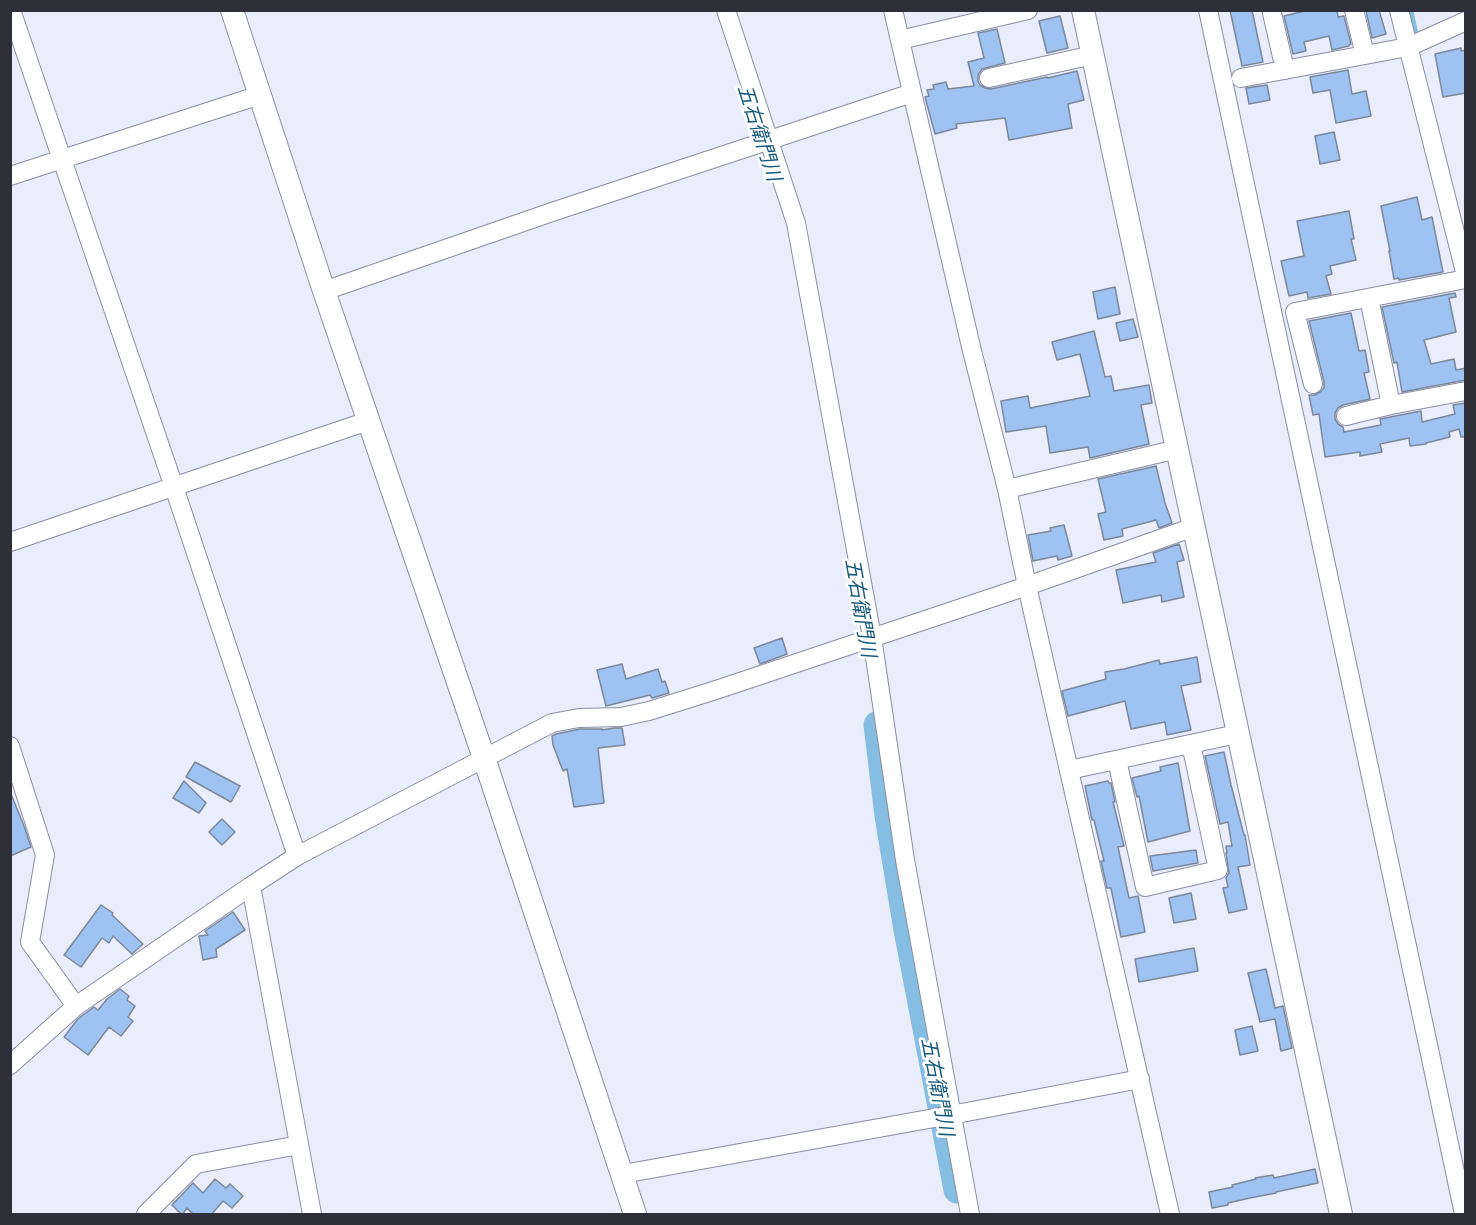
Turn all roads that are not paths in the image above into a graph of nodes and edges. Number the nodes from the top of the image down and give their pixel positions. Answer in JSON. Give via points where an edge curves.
{"nodes":[{"id":1,"x":11,"y":10,"type":"edge"},
{"id":2,"x":232,"y":10,"type":"edge"},
{"id":3,"x":726,"y":10,"type":"edge"},
{"id":4,"x":893,"y":10,"type":"edge"},
{"id":5,"x":1028,"y":10,"type":"edge"},
{"id":6,"x":1083,"y":10,"type":"edge"},
{"id":7,"x":1208,"y":10,"type":"edge"},
{"id":8,"x":1354,"y":10,"type":"edge"},
{"id":9,"x":1399,"y":10,"type":"edge"},
{"id":10,"x":1272,"y":13,"type":"dead end"},
{"id":11,"x":1466,"y":21,"type":"edge"},
{"id":12,"x":900,"y":39,"type":"junction"},
{"id":13,"x":1408,"y":47,"type":"junction"},
{"id":14,"x":1093,"y":55,"type":"junction"},
{"id":15,"x":1365,"y":55,"type":"junction"},
{"id":16,"x":1285,"y":70,"type":"junction"},
{"id":17,"x":989,"y":78,"type":"dead end"},
{"id":18,"x":1241,"y":78,"type":"dead end"},
{"id":19,"x":912,"y":93,"type":"junction"},
{"id":20,"x":260,"y":95,"type":"junction"},
{"id":21,"x":770,"y":141,"type":"junction"},
{"id":22,"x":62,"y":158,"type":"junction"},
{"id":23,"x":10,"y":176,"type":"edge"},
{"id":24,"x":1466,"y":277,"type":"edge"},
{"id":25,"x":324,"y":291,"type":"junction"},
{"id":26,"x":1369,"y":298,"type":"junction"},
{"id":27,"x":1312,"y":384,"type":"dead end"},
{"id":28,"x":1466,"y":391,"type":"edge"},
{"id":29,"x":1391,"y":405,"type":"junction"},
{"id":30,"x":1346,"y":417,"type":"dead end"},
{"id":31,"x":368,"y":421,"type":"junction"},
{"id":32,"x":1178,"y":449,"type":"junction"},
{"id":33,"x":174,"y":488,"type":"junction"},
{"id":34,"x":1007,"y":489,"type":"junction"},
{"id":35,"x":1194,"y":527,"type":"junction"},
{"id":36,"x":10,"y":542,"type":"edge"},
{"id":37,"x":1028,"y":586,"type":"junction"},
{"id":38,"x":872,"y":637,"type":"junction"},
{"id":39,"x":1238,"y":734,"type":"junction"},
{"id":40,"x":1191,"y":744,"type":"junction"},
{"id":41,"x":10,"y":746,"type":"edge"},
{"id":42,"x":484,"y":758,"type":"junction"},
{"id":43,"x":1117,"y":760,"type":"junction"},
{"id":44,"x":1070,"y":770,"type":"junction"},
{"id":45,"x":297,"y":856,"type":"junction"},
{"id":46,"x":251,"y":886,"type":"junction"},
{"id":47,"x":76,"y":1006,"type":"junction"},
{"id":48,"x":10,"y":1065,"type":"edge"},
{"id":49,"x":1140,"y":1079,"type":"junction"},
{"id":50,"x":951,"y":1115,"type":"junction"},
{"id":51,"x":299,"y":1144,"type":"junction"},
{"id":52,"x":623,"y":1174,"type":"junction"},
{"id":53,"x":146,"y":1215,"type":"edge"},
{"id":54,"x":312,"y":1215,"type":"edge"},
{"id":55,"x":635,"y":1215,"type":"edge"},
{"id":56,"x":970,"y":1215,"type":"edge"},
{"id":57,"x":1170,"y":1215,"type":"edge"},
{"id":58,"x":1341,"y":1215,"type":"edge"},
{"id":59,"x":1464,"y":1215,"type":"edge"}],
"edges":[{"from":1,"to":22,"type":"street"},
{"from":2,"to":20,"type":"street"},
{"from":3,"to":21,"type":"street"},
{"from":4,"to":12,"type":"street"},
{"from":5,"to":12,"type":"street"},
{"from":6,"to":14,"type":"street"},
{"from":7,"to":59,"type":"street"},
{"from":8,"to":15,"type":"street"},
{"from":9,"to":13,"type":"street"},
{"from":10,"to":16,"type":"street"},
{"from":11,"to":13,"type":"street"},
{"from":12,"to":19,"type":"street"},
{"from":13,"to":15,"type":"street"},
{"from":13,"to":24,"type":"street"},
{"from":14,"to":17,"type":"street"},
{"from":14,"to":32,"type":"street"},
{"from":15,"to":16,"type":"street"},
{"from":16,"to":18,"type":"street"},
{"from":19,"to":21,"type":"street"},
{"from":19,"to":34,"type":"street"},
{"from":20,"to":22,"type":"street"},
{"from":20,"to":25,"type":"street"},
{"from":21,"to":25,"type":"street"},
{"from":21,"to":38,"type":"street","via":[[796,223]]},
{"from":22,"to":23,"type":"street"},
{"from":22,"to":33,"type":"street"},
{"from":24,"to":26,"type":"street"},
{"from":25,"to":31,"type":"street"},
{"from":26,"to":27,"type":"street","via":[[1295,312]]},
{"from":26,"to":29,"type":"street"},
{"from":28,"to":29,"type":"street"},
{"from":29,"to":30,"type":"street"},
{"from":31,"to":33,"type":"street"},
{"from":31,"to":42,"type":"street"},
{"from":32,"to":34,"type":"street"},
{"from":32,"to":35,"type":"street"},
{"from":33,"to":36,"type":"street"},
{"from":33,"to":45,"type":"street"},
{"from":34,"to":37,"type":"street"},
{"from":35,"to":37,"type":"street"},
{"from":35,"to":39,"type":"street"},
{"from":37,"to":38,"type":"street"},
{"from":37,"to":44,"type":"street"},
{"from":38,"to":42,"type":"street","via":[[649,711],[552,723]]},
{"from":38,"to":50,"type":"street","via":[[905,860]]},
{"from":39,"to":40,"type":"street"},
{"from":39,"to":58,"type":"street"},
{"from":40,"to":43,"type":"street"},
{"from":40,"to":43,"type":"street","via":[[1218,870],[1145,887]]},
{"from":41,"to":47,"type":"street","via":[[45,855],[30,942]]},
{"from":42,"to":45,"type":"street"},
{"from":42,"to":52,"type":"street"},
{"from":43,"to":44,"type":"street"},
{"from":44,"to":49,"type":"street"},
{"from":45,"to":46,"type":"street"},
{"from":46,"to":47,"type":"street"},
{"from":46,"to":51,"type":"street"},
{"from":47,"to":48,"type":"street"},
{"from":49,"to":50,"type":"street"},
{"from":49,"to":57,"type":"street"},
{"from":50,"to":52,"type":"street"},
{"from":50,"to":56,"type":"street"},
{"from":51,"to":53,"type":"street","via":[[196,1164]]},
{"from":51,"to":54,"type":"street"},
{"from":52,"to":55,"type":"street"}]}
